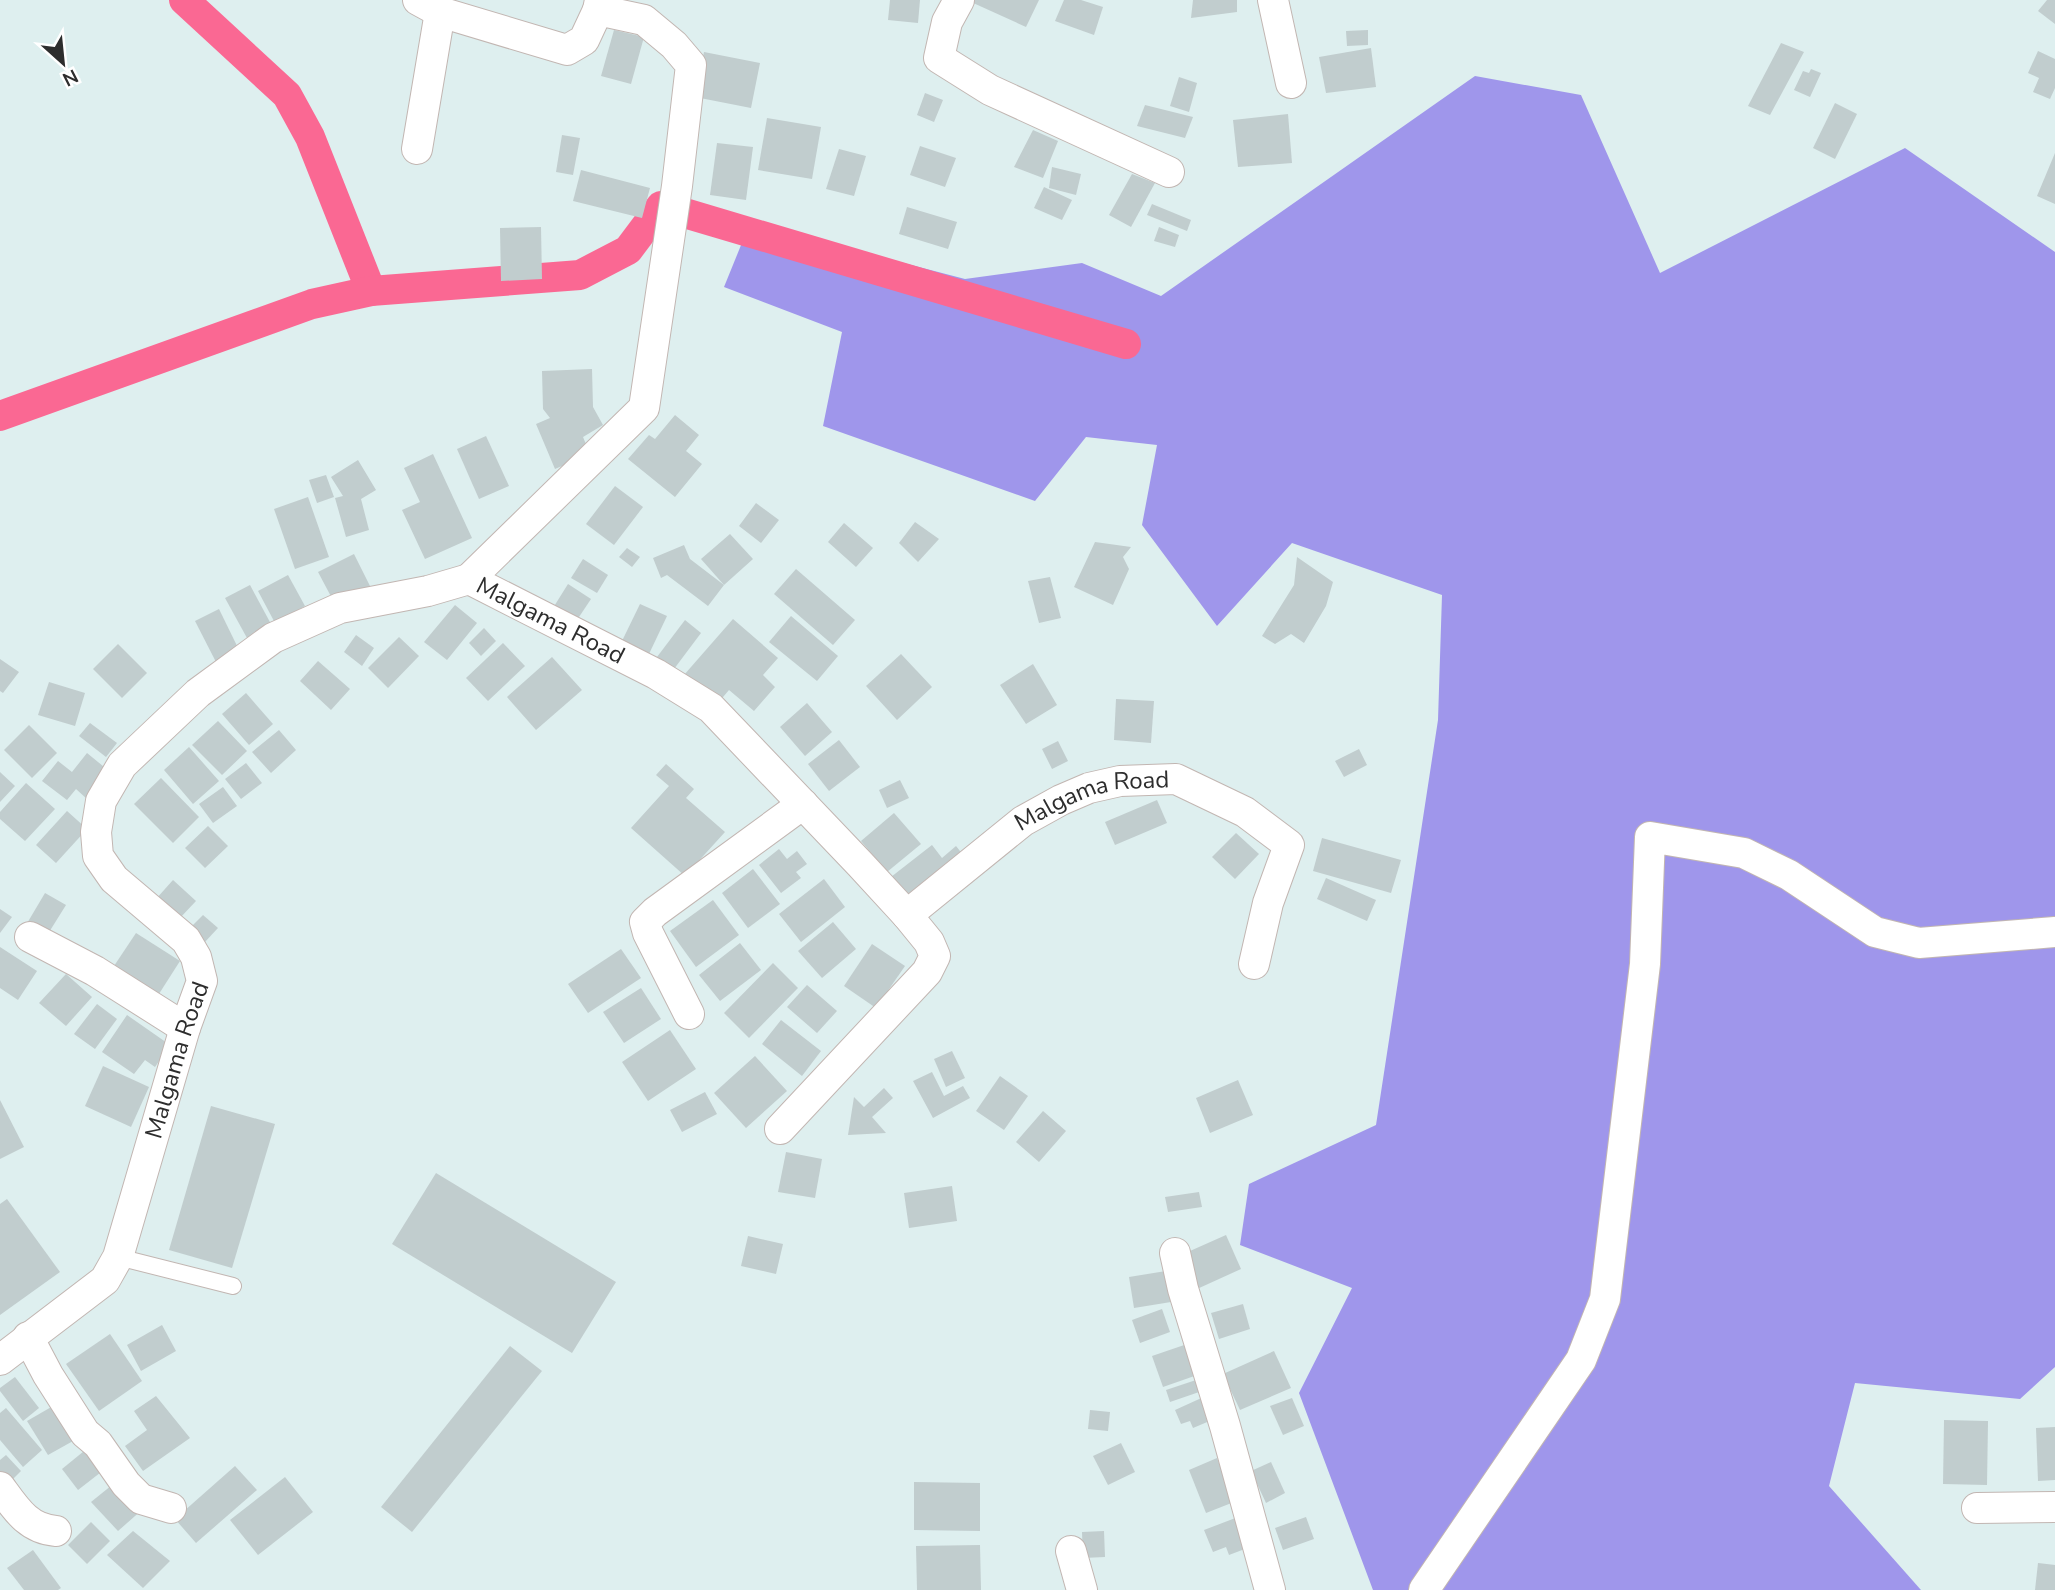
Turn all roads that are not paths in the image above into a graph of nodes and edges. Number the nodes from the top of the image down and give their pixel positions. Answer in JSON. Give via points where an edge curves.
{"nodes":[{"id":1,"x":959,"y":0,"type":"edge"},
{"id":2,"x":1273,"y":0,"type":"edge"},
{"id":3,"x":599,"y":5,"type":"edge"},
{"id":4,"x":429,"y":6,"type":"edge"},
{"id":5,"x":1291,"y":83,"type":"dead end"},
{"id":6,"x":417,"y":149,"type":"dead end"},
{"id":7,"x":1169,"y":172,"type":"dead end"},
{"id":8,"x":469,"y":579,"type":"junction"},
{"id":9,"x":803,"y":804,"type":"junction"},
{"id":10,"x":907,"y":915,"type":"junction"},
{"id":11,"x":2055,"y":932,"type":"edge"},
{"id":12,"x":30,"y":937,"type":"dead end"},
{"id":13,"x":1254,"y":964,"type":"dead end"},
{"id":14,"x":689,"y":1014,"type":"dead end"},
{"id":15,"x":185,"y":1028,"type":"junction"},
{"id":16,"x":780,"y":1129,"type":"dead end"},
{"id":17,"x":1175,"y":1253,"type":"dead end"},
{"id":18,"x":118,"y":1257,"type":"junction"},
{"id":19,"x":233,"y":1286,"type":"dead end"},
{"id":20,"x":28,"y":1337,"type":"junction"},
{"id":21,"x":0,"y":1360,"type":"edge"},
{"id":22,"x":0,"y":1487,"type":"edge"},
{"id":23,"x":2055,"y":1507,"type":"edge"},
{"id":24,"x":171,"y":1508,"type":"dead end"},
{"id":25,"x":1977,"y":1508,"type":"dead end"},
{"id":26,"x":56,"y":1531,"type":"dead end"},
{"id":27,"x":1071,"y":1551,"type":"dead end"},
{"id":28,"x":1082,"y":1590,"type":"edge"},
{"id":29,"x":1270,"y":1590,"type":"edge"},
{"id":30,"x":1424,"y":1590,"type":"edge"}],
"edges":[{"from":1,"to":7,"type":"street","via":[[947,22],[939,58],[990,90]]},
{"from":2,"to":5,"type":"street"},
{"from":3,"to":4,"type":"street","via":[[584,40],[567,50]]},
{"from":3,"to":8,"type":"street","via":[[644,20],[691,65],[644,408]]},
{"from":4,"to":6,"type":"street"},
{"from":8,"to":9,"type":"street","name":"Malgama Road","via":[[656,674],[711,708]]},
{"from":8,"to":15,"type":"street","name":"Malgama Road","via":[[340,607],[273,638],[198,693],[122,765],[101,801],[98,856],[114,879],[186,940],[195,957],[202,981]]},
{"from":9,"to":10,"type":"street","name":"Malgama Road"},
{"from":9,"to":14,"type":"street","via":[[645,922]]},
{"from":10,"to":13,"type":"street","name":"Malgama Road","via":[[1023,821],[1061,800],[1120,781],[1176,779],[1245,812],[1289,845],[1268,903]]},
{"from":10,"to":16,"type":"street","via":[[935,956],[927,972]]},
{"from":11,"to":30,"type":"street","via":[[1919,943],[1875,932],[1789,875],[1744,853],[1650,837],[1645,964],[1605,1299],[1581,1360]]},
{"from":12,"to":15,"type":"street","via":[[95,971]]},
{"from":15,"to":18,"type":"street","name":"Malgama Road"},
{"from":17,"to":29,"type":"street"},
{"from":18,"to":19,"type":"lane"},
{"from":18,"to":20,"type":"street","name":"Malgama Road","via":[[105,1280]]},
{"from":20,"to":21,"type":"street","name":"Malgama Road"},
{"from":20,"to":24,"type":"street","via":[[85,1433],[126,1484],[141,1499]]},
{"from":22,"to":26,"type":"street","via":[[27,1522]]},
{"from":23,"to":25,"type":"street"},
{"from":27,"to":28,"type":"street"}]}
